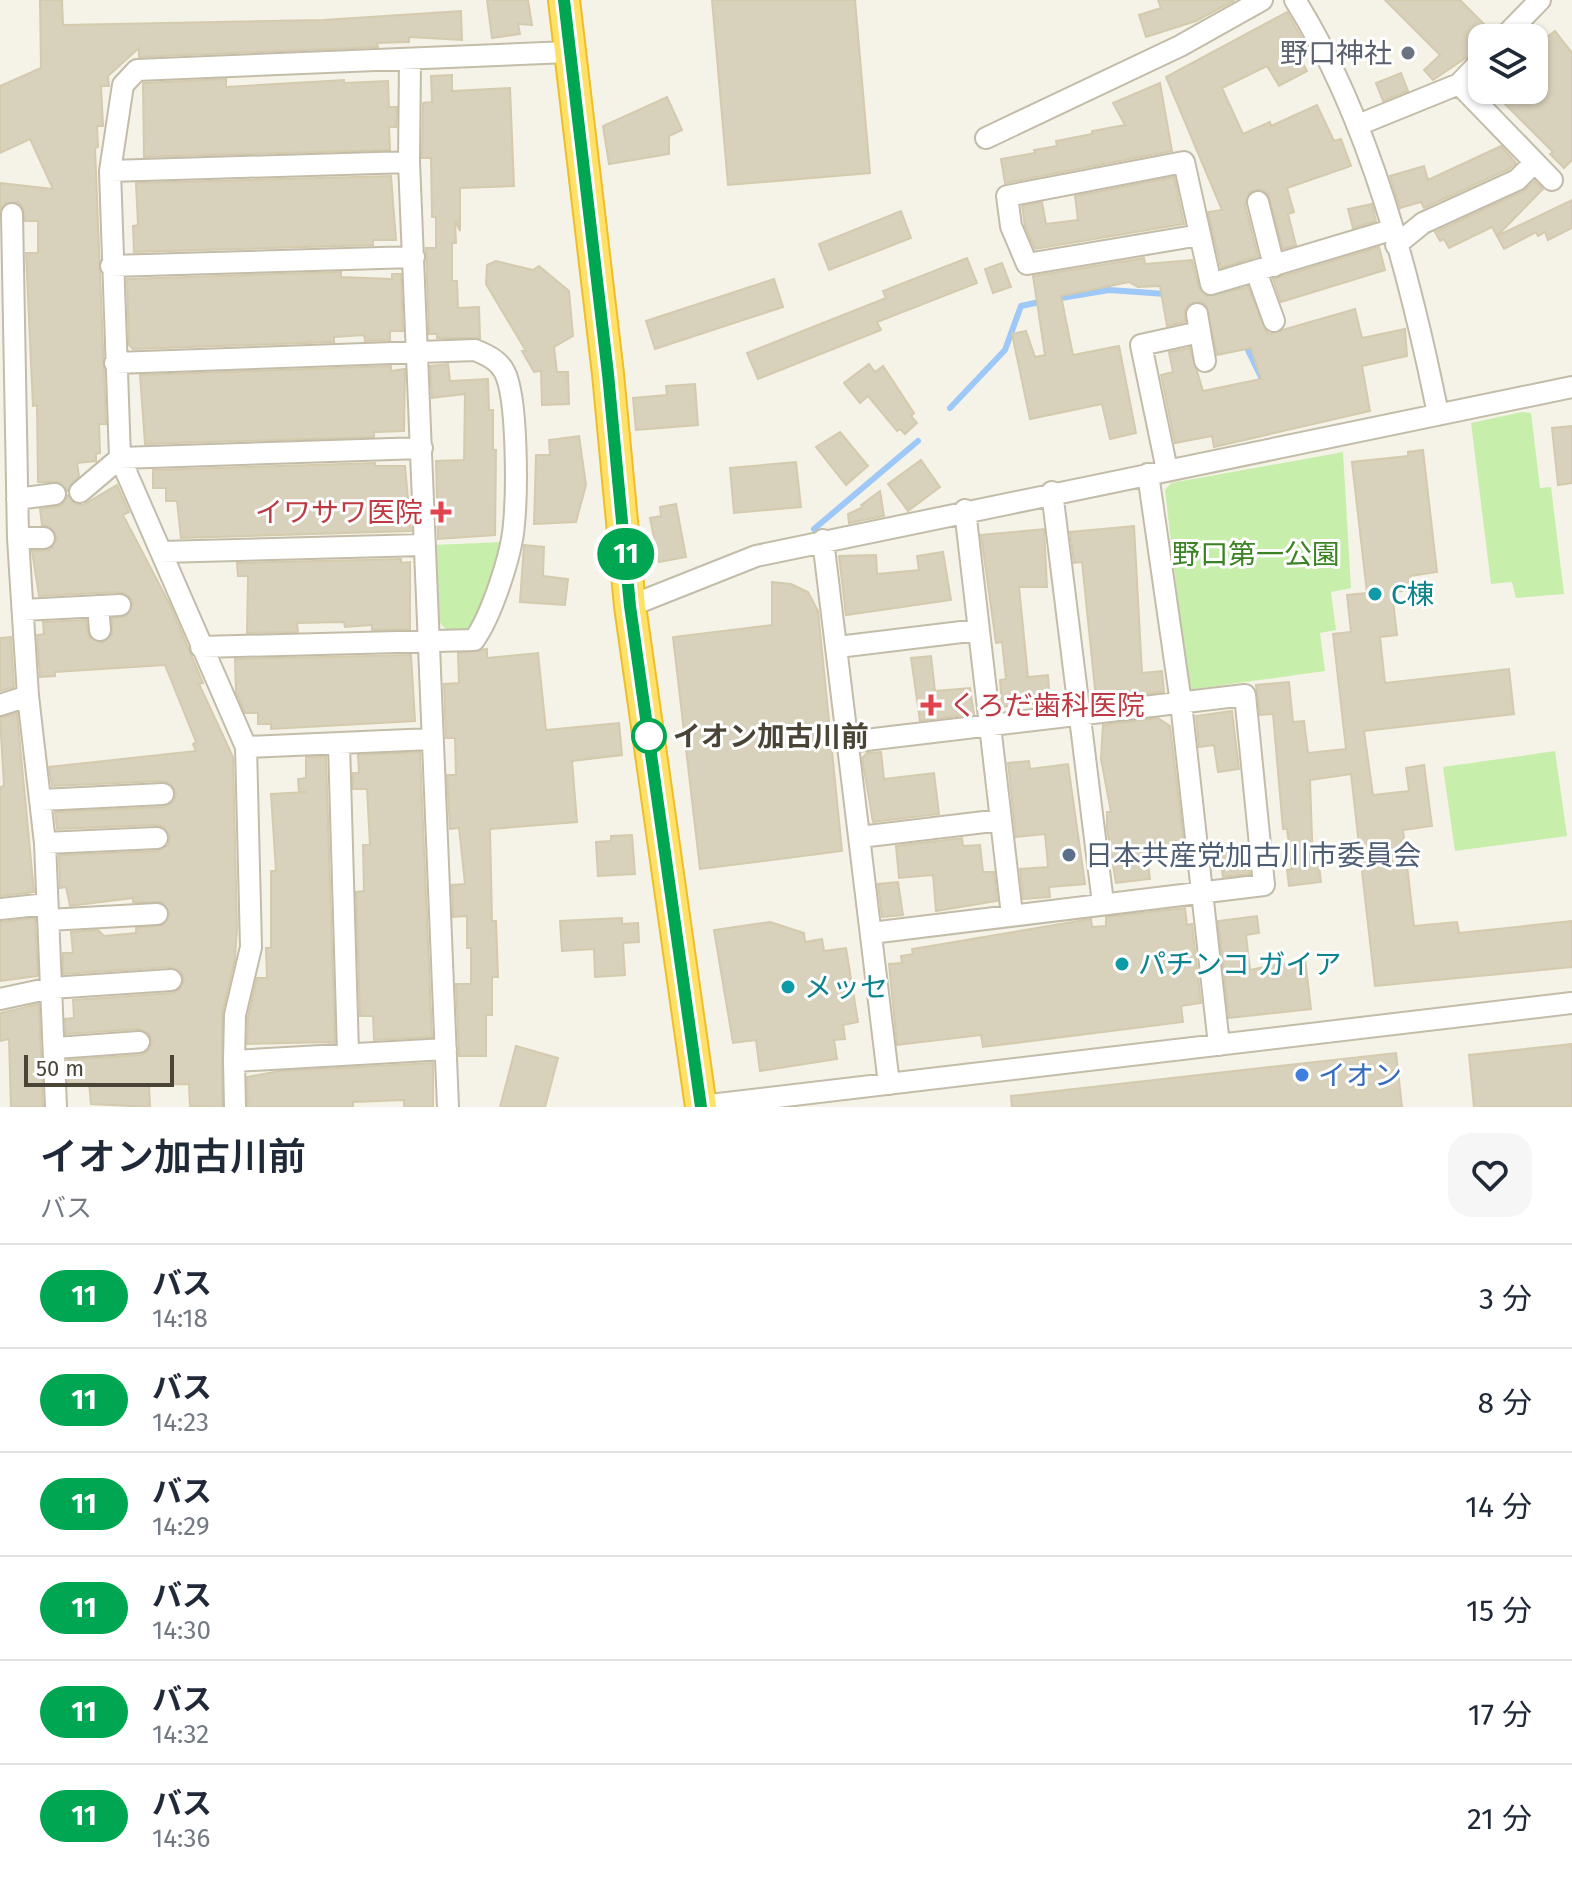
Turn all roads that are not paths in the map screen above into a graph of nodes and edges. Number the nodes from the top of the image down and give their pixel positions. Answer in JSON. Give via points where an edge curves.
{"nodes":[{"id":1,"x":564,"y":0,"type":"edge"},
{"id":2,"x":1262,"y":0,"type":"edge"},
{"id":3,"x":1295,"y":0,"type":"edge"},
{"id":4,"x":1540,"y":0,"type":"edge"},
{"id":5,"x":1517,"y":24,"type":"edge"},
{"id":6,"x":568,"y":52,"type":"junction"},
{"id":7,"x":410,"y":60,"type":"junction"},
{"id":8,"x":1468,"y":75,"type":"edge"},
{"id":9,"x":1459,"y":84,"type":"junction"},
{"id":10,"x":1358,"y":125,"type":"junction"},
{"id":11,"x":986,"y":138,"type":"dead end"},
{"id":12,"x":409,"y":162,"type":"junction"},
{"id":13,"x":1534,"y":163,"type":"junction"},
{"id":14,"x":110,"y":171,"type":"junction"},
{"id":15,"x":1552,"y":180,"type":"dead end"},
{"id":16,"x":1258,"y":202,"type":"dead end"},
{"id":17,"x":12,"y":214,"type":"dead end"},
{"id":18,"x":1200,"y":235,"type":"junction"},
{"id":19,"x":1393,"y":238,"type":"junction"},
{"id":20,"x":414,"y":257,"type":"junction"},
{"id":21,"x":111,"y":266,"type":"junction"},
{"id":22,"x":1265,"y":268,"type":"junction"},
{"id":23,"x":1274,"y":321,"type":"dead end"},
{"id":24,"x":419,"y":351,"type":"junction"},
{"id":25,"x":1205,"y":361,"type":"dead end"},
{"id":26,"x":115,"y":363,"type":"junction"},
{"id":27,"x":1572,"y":387,"type":"edge"},
{"id":28,"x":1438,"y":414,"type":"junction"},
{"id":29,"x":422,"y":448,"type":"junction"},
{"id":30,"x":120,"y":458,"type":"junction"},
{"id":31,"x":1158,"y":472,"type":"junction"},
{"id":32,"x":80,"y":492,"type":"dead end"},
{"id":33,"x":1052,"y":492,"type":"junction"},
{"id":34,"x":55,"y":494,"type":"dead end"},
{"id":35,"x":17,"y":499,"type":"junction"},
{"id":36,"x":965,"y":510,"type":"junction"},
{"id":37,"x":18,"y":538,"type":"junction"},
{"id":38,"x":44,"y":538,"type":"dead end"},
{"id":39,"x":823,"y":540,"type":"junction"},
{"id":40,"x":423,"y":545,"type":"junction"},
{"id":41,"x":161,"y":552,"type":"junction"},
{"id":42,"x":120,"y":605,"type":"dead end"},
{"id":43,"x":98,"y":606,"type":"junction"},
{"id":44,"x":630,"y":606,"type":"junction"},
{"id":45,"x":23,"y":610,"type":"junction"},
{"id":46,"x":100,"y":630,"type":"dead end"},
{"id":47,"x":978,"y":630,"type":"junction"},
{"id":48,"x":426,"y":641,"type":"junction"},
{"id":49,"x":201,"y":647,"type":"junction"},
{"id":50,"x":838,"y":647,"type":"junction"},
{"id":51,"x":28,"y":696,"type":"junction"},
{"id":52,"x":1181,"y":703,"type":"junction"},
{"id":53,"x":0,"y":705,"type":"edge"},
{"id":54,"x":1083,"y":715,"type":"junction"},
{"id":55,"x":990,"y":726,"type":"junction"},
{"id":56,"x":431,"y":739,"type":"junction"},
{"id":57,"x":849,"y":742,"type":"junction"},
{"id":58,"x":339,"y":744,"type":"junction"},
{"id":59,"x":246,"y":747,"type":"junction"},
{"id":60,"x":163,"y":794,"type":"dead end"},
{"id":61,"x":41,"y":800,"type":"junction"},
{"id":62,"x":1001,"y":820,"type":"junction"},
{"id":63,"x":860,"y":837,"type":"junction"},
{"id":64,"x":157,"y":838,"type":"dead end"},
{"id":65,"x":45,"y":843,"type":"junction"},
{"id":66,"x":1203,"y":893,"type":"junction"},
{"id":67,"x":1103,"y":903,"type":"junction"},
{"id":68,"x":0,"y":909,"type":"edge"},
{"id":69,"x":48,"y":912,"type":"junction"},
{"id":70,"x":157,"y":914,"type":"dead end"},
{"id":71,"x":1012,"y":915,"type":"junction"},
{"id":72,"x":110,"y":916,"type":"junction"},
{"id":73,"x":871,"y":933,"type":"junction"},
{"id":74,"x":111,"y":938,"type":"dead end"},
{"id":75,"x":171,"y":980,"type":"dead end"},
{"id":76,"x":51,"y":988,"type":"junction"},
{"id":77,"x":0,"y":999,"type":"edge"},
{"id":78,"x":1572,"y":1003,"type":"edge"},
{"id":79,"x":139,"y":1042,"type":"dead end"},
{"id":80,"x":1219,"y":1045,"type":"junction"},
{"id":81,"x":56,"y":1048,"type":"junction"},
{"id":82,"x":446,"y":1049,"type":"junction"},
{"id":83,"x":348,"y":1053,"type":"junction"},
{"id":84,"x":234,"y":1061,"type":"junction"},
{"id":85,"x":889,"y":1084,"type":"junction"},
{"id":86,"x":701,"y":1106,"type":"edge"},
{"id":87,"x":56,"y":1107,"type":"edge"},
{"id":88,"x":235,"y":1107,"type":"edge"},
{"id":89,"x":448,"y":1107,"type":"edge"}],
"edges":[{"from":1,"to":6,"type":"highway"},
{"from":2,"to":11,"type":"street","via":[[1180,46]]},
{"from":3,"to":10,"type":"street"},
{"from":4,"to":5,"type":"street"},
{"from":6,"to":7,"type":"street"},
{"from":6,"to":44,"type":"highway"},
{"from":7,"to":12,"type":"street"},
{"from":7,"to":14,"type":"street","via":[[137,70],[123,85]]},
{"from":8,"to":9,"type":"street"},
{"from":9,"to":10,"type":"street"},
{"from":9,"to":13,"type":"street"},
{"from":10,"to":19,"type":"street"},
{"from":12,"to":14,"type":"street"},
{"from":12,"to":20,"type":"street"},
{"from":13,"to":15,"type":"street"},
{"from":13,"to":19,"type":"street","via":[[1517,180]]},
{"from":14,"to":21,"type":"street"},
{"from":16,"to":22,"type":"street"},
{"from":17,"to":35,"type":"street","via":[[22,243],[25,417]]},
{"from":18,"to":18,"type":"street","via":[[1184,162],[1007,196],[1011,226],[1027,264]]},
{"from":18,"to":22,"type":"street","via":[[1211,284]]},
{"from":19,"to":22,"type":"street"},
{"from":19,"to":28,"type":"street"},
{"from":20,"to":21,"type":"street"},
{"from":20,"to":24,"type":"street"},
{"from":21,"to":26,"type":"street"},
{"from":22,"to":23,"type":"street"},
{"from":24,"to":26,"type":"street"},
{"from":24,"to":29,"type":"street"},
{"from":24,"to":48,"type":"street","via":[[475,350],[492,357],[512,391],[514,527],[487,622],[474,640]]},
{"from":25,"to":31,"type":"street","via":[[1198,323],[1141,345]]},
{"from":26,"to":30,"type":"street"},
{"from":27,"to":28,"type":"street"},
{"from":28,"to":31,"type":"street"},
{"from":29,"to":30,"type":"street"},
{"from":29,"to":40,"type":"street"},
{"from":30,"to":32,"type":"street"},
{"from":30,"to":41,"type":"street"},
{"from":31,"to":33,"type":"street"},
{"from":31,"to":52,"type":"street"},
{"from":33,"to":36,"type":"street"},
{"from":33,"to":54,"type":"street"},
{"from":34,"to":35,"type":"street"},
{"from":35,"to":37,"type":"street"},
{"from":36,"to":39,"type":"street"},
{"from":36,"to":47,"type":"street"},
{"from":37,"to":38,"type":"street"},
{"from":37,"to":45,"type":"street"},
{"from":39,"to":44,"type":"street","via":[[756,556]]},
{"from":39,"to":50,"type":"street"},
{"from":40,"to":41,"type":"street"},
{"from":40,"to":48,"type":"street"},
{"from":41,"to":49,"type":"street"},
{"from":42,"to":43,"type":"street"},
{"from":43,"to":45,"type":"street"},
{"from":43,"to":46,"type":"street"},
{"from":44,"to":86,"type":"highway"},
{"from":45,"to":51,"type":"street"},
{"from":47,"to":50,"type":"street"},
{"from":47,"to":55,"type":"street"},
{"from":48,"to":49,"type":"street"},
{"from":48,"to":56,"type":"street"},
{"from":49,"to":59,"type":"street"},
{"from":50,"to":57,"type":"street"},
{"from":51,"to":53,"type":"street"},
{"from":51,"to":61,"type":"street"},
{"from":52,"to":54,"type":"street"},
{"from":52,"to":66,"type":"street"},
{"from":52,"to":66,"type":"street","via":[[1245,695],[1264,885]]},
{"from":54,"to":55,"type":"street"},
{"from":54,"to":67,"type":"street"},
{"from":55,"to":57,"type":"street"},
{"from":55,"to":62,"type":"street"},
{"from":56,"to":58,"type":"street"},
{"from":56,"to":82,"type":"street"},
{"from":57,"to":63,"type":"street"},
{"from":58,"to":59,"type":"street"},
{"from":58,"to":83,"type":"street"},
{"from":59,"to":84,"type":"street","via":[[251,947],[235,1015]]},
{"from":60,"to":61,"type":"street"},
{"from":61,"to":65,"type":"street"},
{"from":62,"to":63,"type":"street"},
{"from":62,"to":71,"type":"street"},
{"from":63,"to":73,"type":"street"},
{"from":64,"to":65,"type":"street","via":[[131,849]]},
{"from":65,"to":69,"type":"street"},
{"from":66,"to":67,"type":"street"},
{"from":66,"to":80,"type":"street"},
{"from":67,"to":71,"type":"street"},
{"from":68,"to":69,"type":"street"},
{"from":69,"to":72,"type":"street"},
{"from":69,"to":76,"type":"street"},
{"from":70,"to":72,"type":"street"},
{"from":71,"to":73,"type":"street"},
{"from":72,"to":74,"type":"street"},
{"from":73,"to":85,"type":"street"},
{"from":75,"to":76,"type":"street"},
{"from":76,"to":77,"type":"street"},
{"from":76,"to":81,"type":"street"},
{"from":78,"to":80,"type":"street"},
{"from":79,"to":81,"type":"street"},
{"from":80,"to":85,"type":"street"},
{"from":81,"to":87,"type":"street"},
{"from":82,"to":83,"type":"street"},
{"from":82,"to":89,"type":"street"},
{"from":83,"to":84,"type":"street"},
{"from":84,"to":88,"type":"street"},
{"from":85,"to":86,"type":"street"}]}
